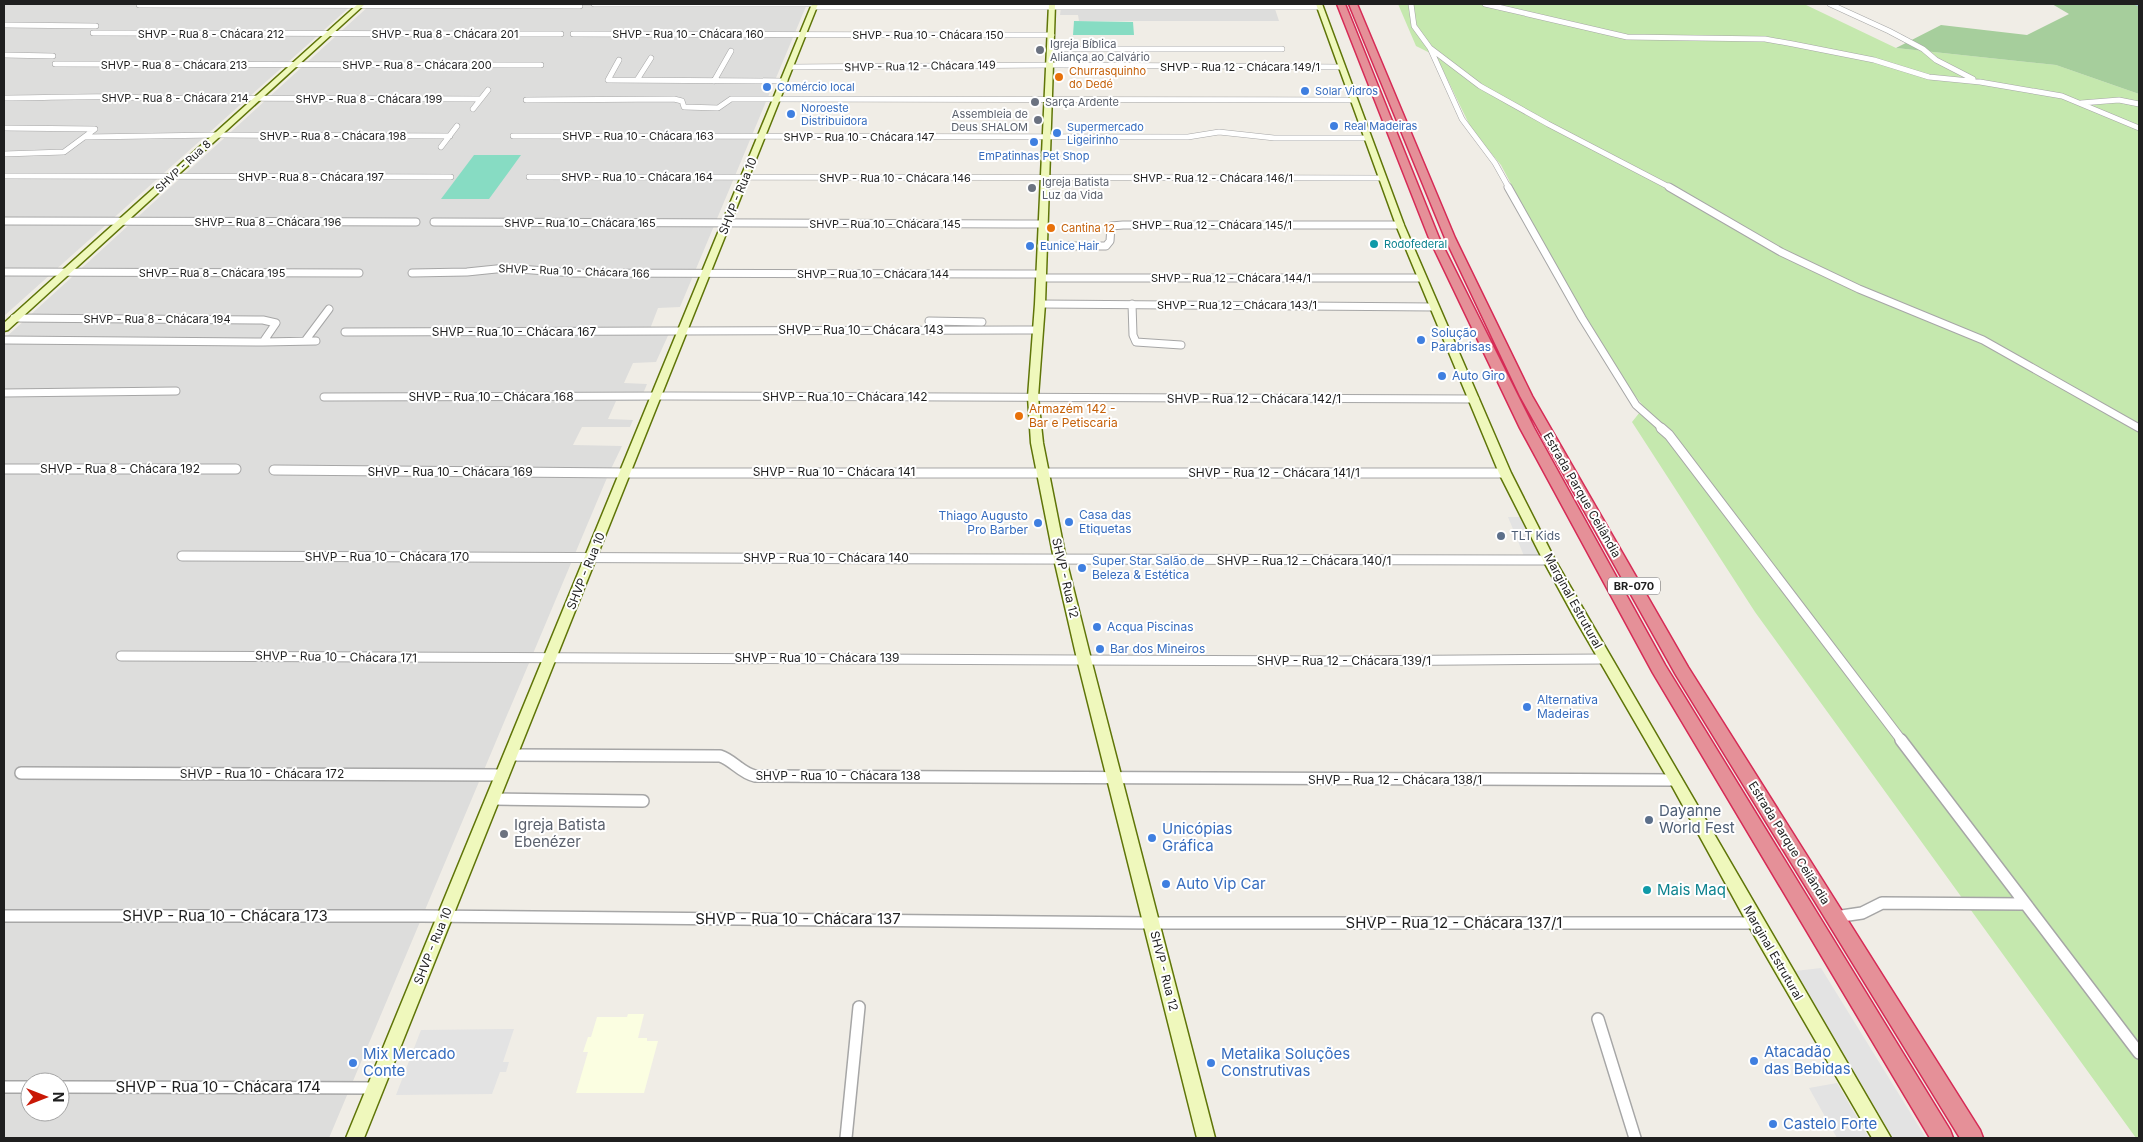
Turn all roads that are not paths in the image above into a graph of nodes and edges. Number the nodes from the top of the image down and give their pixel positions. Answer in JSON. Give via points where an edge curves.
{"nodes":[{"id":1,"x":594,"y":4,"type":"edge"},
{"id":2,"x":1341,"y":4,"type":"edge"},
{"id":3,"x":1353,"y":4,"type":"edge"},
{"id":4,"x":1411,"y":4,"type":"edge"},
{"id":5,"x":1485,"y":4,"type":"edge"},
{"id":6,"x":1830,"y":4,"type":"edge"},
{"id":7,"x":139,"y":5,"type":"dead end"},
{"id":8,"x":361,"y":5,"type":"edge"},
{"id":9,"x":815,"y":5,"type":"edge"},
{"id":10,"x":1052,"y":5,"type":"edge"},
{"id":11,"x":580,"y":6,"type":"dead end"},
{"id":12,"x":1320,"y":6,"type":"edge"},
{"id":13,"x":4,"y":25,"type":"edge"},
{"id":14,"x":96,"y":26,"type":"dead end"},
{"id":15,"x":93,"y":33,"type":"dead end"},
{"id":16,"x":329,"y":34,"type":"junction"},
{"id":17,"x":561,"y":34,"type":"dead end"},
{"id":18,"x":573,"y":34,"type":"dead end"},
{"id":19,"x":803,"y":34,"type":"junction"},
{"id":20,"x":1052,"y":35,"type":"junction"},
{"id":21,"x":1430,"y":48,"type":"junction"},
{"id":22,"x":1051,"y":49,"type":"junction"},
{"id":23,"x":1282,"y":49,"type":"dead end"},
{"id":24,"x":731,"y":50,"type":"dead end"},
{"id":25,"x":4,"y":55,"type":"edge"},
{"id":26,"x":53,"y":56,"type":"dead end"},
{"id":27,"x":651,"y":58,"type":"dead end"},
{"id":28,"x":619,"y":60,"type":"dead end"},
{"id":29,"x":55,"y":64,"type":"dead end"},
{"id":30,"x":293,"y":65,"type":"junction"},
{"id":31,"x":541,"y":65,"type":"dead end"},
{"id":32,"x":1050,"y":65,"type":"junction"},
{"id":33,"x":790,"y":67,"type":"junction"},
{"id":34,"x":1341,"y":68,"type":"junction"},
{"id":35,"x":637,"y":80,"type":"junction"},
{"id":36,"x":714,"y":81,"type":"junction"},
{"id":37,"x":785,"y":81,"type":"junction"},
{"id":38,"x":1980,"y":82,"type":"junction"},
{"id":39,"x":488,"y":90,"type":"dead end"},
{"id":40,"x":4,"y":98,"type":"edge"},
{"id":41,"x":257,"y":98,"type":"junction"},
{"id":42,"x":480,"y":99,"type":"junction"},
{"id":43,"x":526,"y":100,"type":"dead end"},
{"id":44,"x":777,"y":100,"type":"junction"},
{"id":45,"x":1048,"y":100,"type":"junction"},
{"id":46,"x":1353,"y":100,"type":"junction"},
{"id":47,"x":2078,"y":103,"type":"junction"},
{"id":48,"x":2139,"y":104,"type":"edge"},
{"id":49,"x":473,"y":109,"type":"dead end"},
{"id":50,"x":457,"y":126,"type":"dead end"},
{"id":51,"x":4,"y":128,"type":"edge"},
{"id":52,"x":2139,"y":128,"type":"edge"},
{"id":53,"x":216,"y":135,"type":"junction"},
{"id":54,"x":450,"y":136,"type":"junction"},
{"id":55,"x":513,"y":136,"type":"dead end"},
{"id":56,"x":762,"y":136,"type":"junction"},
{"id":57,"x":86,"y":137,"type":"junction"},
{"id":58,"x":1045,"y":137,"type":"junction"},
{"id":59,"x":1366,"y":138,"type":"junction"},
{"id":60,"x":441,"y":147,"type":"dead end"},
{"id":61,"x":4,"y":154,"type":"edge"},
{"id":62,"x":4,"y":176,"type":"edge"},
{"id":63,"x":172,"y":176,"type":"junction"},
{"id":64,"x":451,"y":177,"type":"dead end"},
{"id":65,"x":529,"y":177,"type":"dead end"},
{"id":66,"x":1044,"y":177,"type":"junction"},
{"id":67,"x":746,"y":178,"type":"junction"},
{"id":68,"x":1382,"y":178,"type":"junction"},
{"id":69,"x":4,"y":221,"type":"edge"},
{"id":70,"x":121,"y":222,"type":"junction"},
{"id":71,"x":416,"y":222,"type":"dead end"},
{"id":72,"x":434,"y":222,"type":"dead end"},
{"id":73,"x":727,"y":223,"type":"junction"},
{"id":74,"x":1043,"y":224,"type":"junction"},
{"id":75,"x":1400,"y":225,"type":"junction"},
{"id":76,"x":1041,"y":246,"type":"junction"},
{"id":77,"x":4,"y":272,"type":"edge"},
{"id":78,"x":64,"y":272,"type":"junction"},
{"id":79,"x":360,"y":273,"type":"dead end"},
{"id":80,"x":412,"y":273,"type":"dead end"},
{"id":81,"x":706,"y":274,"type":"junction"},
{"id":82,"x":1040,"y":276,"type":"junction"},
{"id":83,"x":1422,"y":278,"type":"junction"},
{"id":84,"x":1040,"y":304,"type":"junction"},
{"id":85,"x":1132,"y":304,"type":"junction"},
{"id":86,"x":1434,"y":306,"type":"junction"},
{"id":87,"x":329,"y":309,"type":"dead end"},
{"id":88,"x":14,"y":318,"type":"junction"},
{"id":89,"x":929,"y":321,"type":"dead end"},
{"id":90,"x":939,"y":321,"type":"junction"},
{"id":91,"x":982,"y":322,"type":"dead end"},
{"id":92,"x":4,"y":328,"type":"edge"},
{"id":93,"x":936,"y":330,"type":"junction"},
{"id":94,"x":1038,"y":330,"type":"junction"},
{"id":95,"x":683,"y":331,"type":"junction"},
{"id":96,"x":345,"y":332,"type":"dead end"},
{"id":97,"x":4,"y":340,"type":"edge"},
{"id":98,"x":305,"y":341,"type":"junction"},
{"id":99,"x":316,"y":341,"type":"dead end"},
{"id":100,"x":263,"y":342,"type":"junction"},
{"id":101,"x":1181,"y":345,"type":"dead end"},
{"id":102,"x":176,"y":391,"type":"dead end"},
{"id":103,"x":4,"y":393,"type":"edge"},
{"id":104,"x":658,"y":396,"type":"junction"},
{"id":105,"x":324,"y":397,"type":"dead end"},
{"id":106,"x":1033,"y":397,"type":"junction"},
{"id":107,"x":1475,"y":399,"type":"junction"},
{"id":108,"x":2139,"y":428,"type":"edge"},
{"id":109,"x":4,"y":469,"type":"edge"},
{"id":110,"x":236,"y":469,"type":"dead end"},
{"id":111,"x":274,"y":470,"type":"dead end"},
{"id":112,"x":1043,"y":472,"type":"junction"},
{"id":113,"x":626,"y":473,"type":"junction"},
{"id":114,"x":1505,"y":473,"type":"junction"},
{"id":115,"x":182,"y":556,"type":"dead end"},
{"id":116,"x":592,"y":556,"type":"junction"},
{"id":117,"x":1060,"y":559,"type":"junction"},
{"id":118,"x":1549,"y":560,"type":"junction"},
{"id":119,"x":121,"y":656,"type":"dead end"},
{"id":120,"x":550,"y":658,"type":"junction"},
{"id":121,"x":1084,"y":658,"type":"junction"},
{"id":122,"x":1605,"y":659,"type":"junction"},
{"id":123,"x":511,"y":756,"type":"junction"},
{"id":124,"x":21,"y":773,"type":"dead end"},
{"id":125,"x":503,"y":775,"type":"junction"},
{"id":126,"x":1113,"y":776,"type":"junction"},
{"id":127,"x":1676,"y":780,"type":"junction"},
{"id":128,"x":493,"y":799,"type":"junction"},
{"id":129,"x":643,"y":801,"type":"dead end"},
{"id":130,"x":2025,"y":904,"type":"junction"},
{"id":131,"x":4,"y":916,"type":"edge"},
{"id":132,"x":445,"y":917,"type":"junction"},
{"id":133,"x":1835,"y":917,"type":"junction"},
{"id":134,"x":1756,"y":922,"type":"junction"},
{"id":135,"x":1152,"y":923,"type":"junction"},
{"id":136,"x":859,"y":1007,"type":"dead end"},
{"id":137,"x":1598,"y":1019,"type":"dead end"},
{"id":138,"x":2139,"y":1053,"type":"edge"},
{"id":139,"x":4,"y":1087,"type":"edge"},
{"id":140,"x":20,"y":1087,"type":"edge"},
{"id":141,"x":70,"y":1087,"type":"edge"},
{"id":142,"x":376,"y":1088,"type":"junction"},
{"id":143,"x":355,"y":1138,"type":"edge"},
{"id":144,"x":846,"y":1138,"type":"edge"},
{"id":145,"x":1206,"y":1138,"type":"edge"},
{"id":146,"x":1635,"y":1138,"type":"edge"},
{"id":147,"x":1882,"y":1138,"type":"edge"},
{"id":148,"x":1942,"y":1138,"type":"edge"},
{"id":149,"x":1972,"y":1138,"type":"edge"}],
"edges":[{"from":1,"to":9,"type":"street"},
{"from":2,"to":148,"type":"highway","name":"Estrada Parque Ceilândia","number":"BR-070","via":[[1434,238],[1527,428],[1660,669]]},
{"from":3,"to":133,"type":"highway","name":"Estrada Parque Ceilândia","number":"BR-070","via":[[1450,238],[1526,396],[1682,670]]},
{"from":4,"to":21,"type":"street","via":[[1414,26]]},
{"from":5,"to":38,"type":"street","via":[[1626,37],[1765,39],[1874,60],[1929,77]]},
{"from":6,"to":38,"type":"street","via":[[1890,31],[1936,60]]},
{"from":7,"to":8,"type":"street"},
{"from":8,"to":11,"type":"street"},
{"from":8,"to":16,"type":"street","name":"SHVP - Rua 8"},
{"from":9,"to":10,"type":"street"},
{"from":9,"to":19,"type":"street","name":"SHVP - Rua 10"},
{"from":10,"to":12,"type":"street"},
{"from":10,"to":20,"type":"street","name":"SHVP - Rua 12"},
{"from":12,"to":34,"type":"street","name":"Marginal Estrutural"},
{"from":13,"to":14,"type":"street"},
{"from":15,"to":16,"type":"street","name":"SHVP - Rua 8 - Chácara 212"},
{"from":16,"to":17,"type":"street","name":"SHVP - Rua 8 - Chácara 201"},
{"from":16,"to":30,"type":"street","name":"SHVP - Rua 8"},
{"from":18,"to":19,"type":"street","name":"SHVP - Rua 10 - Chácara 160"},
{"from":19,"to":20,"type":"street","name":"SHVP - Rua 10 - Chácara 150"},
{"from":19,"to":33,"type":"street","name":"SHVP - Rua 10"},
{"from":20,"to":22,"type":"street","name":"SHVP - Rua 12"},
{"from":21,"to":108,"type":"street","via":[[1480,86],[1663,183],[1781,252],[1859,289],[1983,340]]},
{"from":21,"to":130,"type":"street","via":[[1462,119],[1495,163],[1582,318],[1636,406],[1669,435]]},
{"from":22,"to":23,"type":"street"},
{"from":22,"to":32,"type":"street","name":"SHVP - Rua 12"},
{"from":24,"to":36,"type":"street"},
{"from":25,"to":26,"type":"street"},
{"from":27,"to":35,"type":"street"},
{"from":28,"to":35,"type":"street","via":[[607,79]]},
{"from":29,"to":30,"type":"street","name":"SHVP - Rua 8 - Chácara 213"},
{"from":30,"to":31,"type":"street","name":"SHVP - Rua 8 - Chácara 200"},
{"from":30,"to":41,"type":"street","name":"SHVP - Rua 8"},
{"from":32,"to":33,"type":"street","name":"SHVP - Rua 12 - Chácara 149"},
{"from":32,"to":34,"type":"street","name":"SHVP - Rua 12 - Chácara 149/1"},
{"from":32,"to":45,"type":"street","name":"SHVP - Rua 12"},
{"from":33,"to":37,"type":"street","name":"SHVP - Rua 10"},
{"from":34,"to":46,"type":"street","name":"Marginal Estrutural"},
{"from":35,"to":36,"type":"street"},
{"from":36,"to":37,"type":"street"},
{"from":37,"to":44,"type":"street","name":"SHVP - Rua 10"},
{"from":38,"to":47,"type":"street","via":[[2059,95]]},
{"from":39,"to":42,"type":"street"},
{"from":40,"to":41,"type":"street","name":"SHVP - Rua 8 - Chácara 214"},
{"from":41,"to":42,"type":"street","name":"SHVP - Rua 8 - Chácara 199"},
{"from":41,"to":53,"type":"street","name":"SHVP - Rua 8"},
{"from":42,"to":49,"type":"street"},
{"from":43,"to":44,"type":"street","via":[[679,99],[684,107],[714,108],[728,100]]},
{"from":44,"to":45,"type":"street"},
{"from":44,"to":56,"type":"street","name":"SHVP - Rua 10"},
{"from":45,"to":46,"type":"street"},
{"from":45,"to":58,"type":"street","name":"SHVP - Rua 12"},
{"from":46,"to":59,"type":"street","name":"Marginal Estrutural"},
{"from":47,"to":48,"type":"street","via":[[2119,100]]},
{"from":47,"to":52,"type":"street"},
{"from":50,"to":54,"type":"street"},
{"from":51,"to":57,"type":"street","via":[[95,130]]},
{"from":53,"to":54,"type":"street","name":"SHVP - Rua 8 - Chácara 198"},
{"from":53,"to":57,"type":"street","name":"SHVP - Rua 8 - Chácara 198"},
{"from":53,"to":63,"type":"street","name":"SHVP - Rua 8"},
{"from":54,"to":60,"type":"street"},
{"from":55,"to":56,"type":"street","name":"SHVP - Rua 10 - Chácara 163"},
{"from":56,"to":58,"type":"street","name":"SHVP - Rua 10 - Chácara 147"},
{"from":56,"to":67,"type":"street","name":"SHVP - Rua 10"},
{"from":57,"to":61,"type":"street","via":[[62,153]]},
{"from":58,"to":59,"type":"street","name":"SHVP - Rua 10 - Chácara 147","via":[[1193,137],[1219,132],[1267,137]]},
{"from":58,"to":66,"type":"street","name":"SHVP - Rua 12"},
{"from":59,"to":68,"type":"street","name":"Marginal Estrutural"},
{"from":62,"to":63,"type":"street","name":"SHVP - Rua 8 - Chácara 197"},
{"from":63,"to":64,"type":"street","name":"SHVP - Rua 8 - Chácara 197"},
{"from":63,"to":70,"type":"street","name":"SHVP - Rua 8"},
{"from":65,"to":67,"type":"street","name":"SHVP - Rua 10 - Chácara 164"},
{"from":66,"to":67,"type":"street","name":"SHVP - Rua 10 - Chácara 146"},
{"from":66,"to":68,"type":"street","name":"SHVP - Rua 12 - Chácara 146/1"},
{"from":66,"to":74,"type":"street","name":"SHVP - Rua 12"},
{"from":67,"to":73,"type":"street","name":"SHVP - Rua 10"},
{"from":68,"to":75,"type":"street","name":"Marginal Estrutural"},
{"from":69,"to":70,"type":"street","name":"SHVP - Rua 8 - Chácara 196"},
{"from":70,"to":71,"type":"street","name":"SHVP - Rua 8 - Chácara 196"},
{"from":70,"to":78,"type":"street","name":"SHVP - Rua 8"},
{"from":72,"to":73,"type":"street","name":"SHVP - Rua 10 - Chácara 165"},
{"from":73,"to":74,"type":"street","name":"SHVP - Rua 10 - Chácara 145"},
{"from":73,"to":81,"type":"street","name":"SHVP - Rua 10"},
{"from":74,"to":76,"type":"street","name":"SHVP - Rua 12"},
{"from":75,"to":76,"type":"street","name":"SHVP - Rua 12 - Chácara 145/1","via":[[1123,224],[1111,226],[1110,241],[1106,246]]},
{"from":75,"to":83,"type":"street","name":"Marginal Estrutural"},
{"from":76,"to":82,"type":"street","name":"SHVP - Rua 12"},
{"from":77,"to":78,"type":"street"},
{"from":78,"to":79,"type":"street","name":"SHVP - Rua 8 - Chácara 195"},
{"from":78,"to":88,"type":"street","name":"SHVP - Rua 8"},
{"from":80,"to":81,"type":"street","name":"SHVP - Rua 10 - Chácara 166","via":[[506,268],[574,273]]},
{"from":81,"to":82,"type":"street","name":"SHVP - Rua 10 - Chácara 144"},
{"from":81,"to":95,"type":"street","name":"SHVP - Rua 10"},
{"from":82,"to":83,"type":"street","name":"SHVP - Rua 12 - Chácara 144/1"},
{"from":82,"to":84,"type":"street","name":"SHVP - Rua 12"},
{"from":83,"to":86,"type":"street","name":"Marginal Estrutural"},
{"from":84,"to":85,"type":"street","name":"SHVP - Rua 12 - Chácara 143/1"},
{"from":84,"to":94,"type":"street","name":"SHVP - Rua 12"},
{"from":85,"to":86,"type":"street","name":"SHVP - Rua 12 - Chácara 143/1"},
{"from":85,"to":101,"type":"street","via":[[1136,342]]},
{"from":86,"to":107,"type":"street","name":"Marginal Estrutural"},
{"from":87,"to":98,"type":"street"},
{"from":88,"to":92,"type":"street","name":"SHVP - Rua 8"},
{"from":88,"to":100,"type":"street","name":"SHVP - Rua 8 - Chácara 194","via":[[276,321]]},
{"from":89,"to":90,"type":"street"},
{"from":90,"to":91,"type":"street"},
{"from":90,"to":93,"type":"street"},
{"from":93,"to":94,"type":"street","name":"SHVP - Rua 10 - Chácara 143"},
{"from":93,"to":95,"type":"street","name":"SHVP - Rua 10 - Chácara 143"},
{"from":94,"to":106,"type":"street","name":"SHVP - Rua 12"},
{"from":95,"to":96,"type":"street","name":"SHVP - Rua 10 - Chácara 167"},
{"from":95,"to":104,"type":"street","name":"SHVP - Rua 10"},
{"from":97,"to":100,"type":"street","name":"SHVP - Rua 8 - Chácara 194"},
{"from":98,"to":99,"type":"street","name":"SHVP - Rua 8 - Chácara 194"},
{"from":98,"to":100,"type":"street","name":"SHVP - Rua 8 - Chácara 194"},
{"from":102,"to":103,"type":"street"},
{"from":104,"to":105,"type":"street","name":"SHVP - Rua 10 - Chácara 168"},
{"from":104,"to":106,"type":"street","name":"SHVP - Rua 10 - Chácara 142"},
{"from":104,"to":113,"type":"street","name":"SHVP - Rua 10"},
{"from":106,"to":107,"type":"street","name":"SHVP - Rua 12 - Chácara 142/1"},
{"from":106,"to":112,"type":"street","name":"SHVP - Rua 12"},
{"from":107,"to":114,"type":"street","name":"Marginal Estrutural"},
{"from":109,"to":110,"type":"street","name":"SHVP - Rua 8 - Chácara 192"},
{"from":111,"to":113,"type":"street","name":"SHVP - Rua 10 - Chácara 169"},
{"from":112,"to":113,"type":"street","name":"SHVP - Rua 10 - Chácara 141"},
{"from":112,"to":114,"type":"street","name":"SHVP - Rua 12 - Chácara 141/1"},
{"from":112,"to":117,"type":"street","name":"SHVP - Rua 12"},
{"from":113,"to":116,"type":"street","name":"SHVP - Rua 10"},
{"from":114,"to":118,"type":"street","name":"Marginal Estrutural"},
{"from":115,"to":116,"type":"street","name":"SHVP - Rua 10 - Chácara 170"},
{"from":116,"to":117,"type":"street","name":"SHVP - Rua 10 - Chácara 140"},
{"from":116,"to":120,"type":"street","name":"SHVP - Rua 10"},
{"from":117,"to":118,"type":"street","name":"SHVP - Rua 12 - Chácara 140/1"},
{"from":117,"to":121,"type":"street","name":"SHVP - Rua 12"},
{"from":118,"to":122,"type":"street","name":"Marginal Estrutural"},
{"from":119,"to":120,"type":"street","name":"SHVP - Rua 10 - Chácara 171"},
{"from":120,"to":121,"type":"street","name":"SHVP - Rua 10 - Chácara 139"},
{"from":120,"to":123,"type":"street","name":"SHVP - Rua 10"},
{"from":121,"to":122,"type":"street","name":"SHVP - Rua 12 - Chácara 139/1","via":[[1342,661]]},
{"from":121,"to":126,"type":"street","name":"SHVP - Rua 12"},
{"from":122,"to":127,"type":"street","name":"Marginal Estrutural"},
{"from":123,"to":125,"type":"street","name":"SHVP - Rua 10"},
{"from":123,"to":126,"type":"street","name":"SHVP - Rua 10 - Chácara 138","via":[[720,756],[730,759],[743,773],[755,776]]},
{"from":124,"to":125,"type":"street","name":"SHVP - Rua 10 - Chácara 172"},
{"from":125,"to":128,"type":"street","name":"SHVP - Rua 10"},
{"from":126,"to":127,"type":"street","name":"SHVP - Rua 12 - Chácara 138/1"},
{"from":126,"to":135,"type":"street","name":"SHVP - Rua 12"},
{"from":127,"to":134,"type":"street","name":"Marginal Estrutural"},
{"from":128,"to":129,"type":"street"},
{"from":128,"to":132,"type":"street","name":"SHVP - Rua 10"},
{"from":130,"to":133,"type":"street","via":[[1882,903],[1862,913]]},
{"from":130,"to":138,"type":"street"},
{"from":131,"to":132,"type":"street","name":"SHVP - Rua 10 - Chácara 173"},
{"from":132,"to":135,"type":"street","name":"SHVP - Rua 10 - Chácara 137"},
{"from":132,"to":142,"type":"street","name":"SHVP - Rua 10"},
{"from":133,"to":149,"type":"highway","name":"Estrada Parque Ceilândia","number":"BR-070"},
{"from":134,"to":135,"type":"street","name":"SHVP - Rua 12 - Chácara 137/1"},
{"from":134,"to":147,"type":"street","name":"Marginal Estrutural"},
{"from":135,"to":145,"type":"street","name":"SHVP - Rua 12"},
{"from":136,"to":144,"type":"street"},
{"from":137,"to":146,"type":"street"},
{"from":139,"to":140,"type":"street"},
{"from":141,"to":142,"type":"street","name":"SHVP - Rua 10 - Chácara 174"},
{"from":142,"to":143,"type":"street","name":"SHVP - Rua 10"}]}
